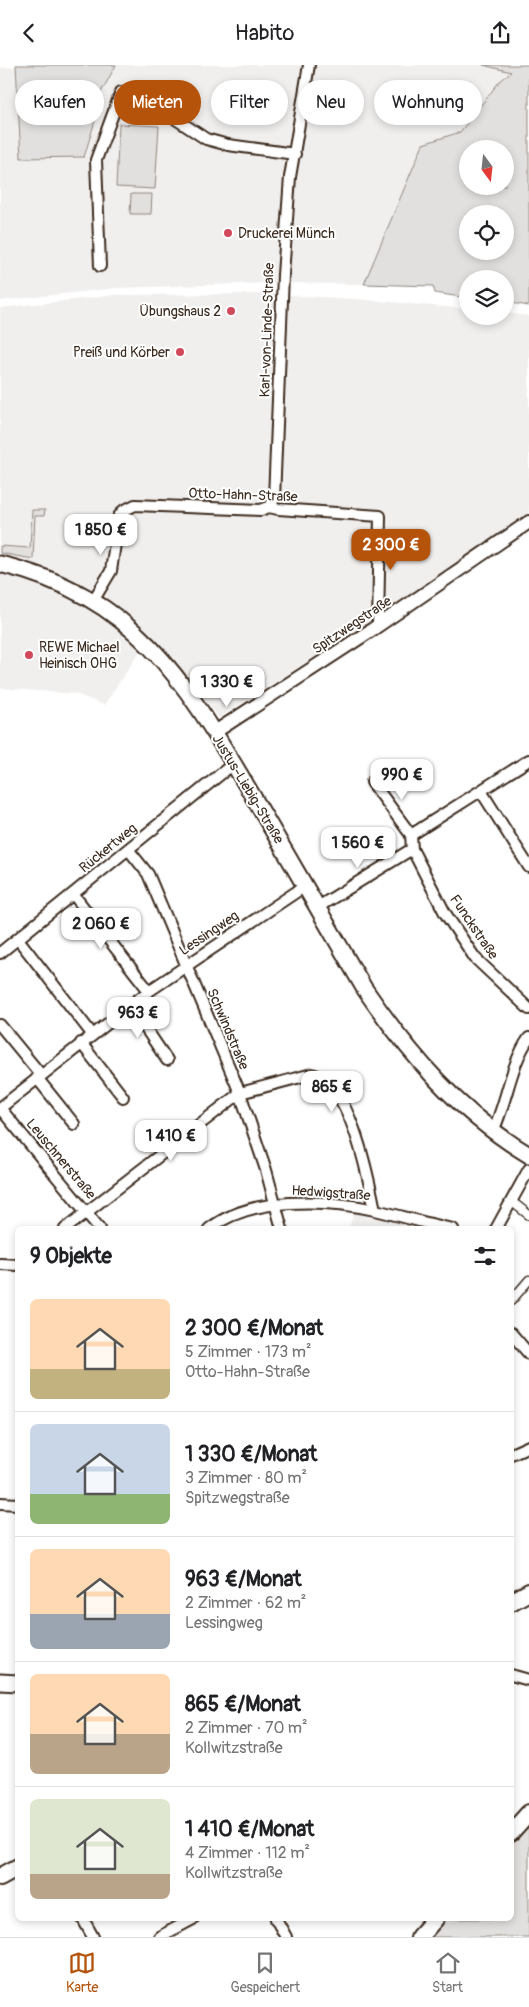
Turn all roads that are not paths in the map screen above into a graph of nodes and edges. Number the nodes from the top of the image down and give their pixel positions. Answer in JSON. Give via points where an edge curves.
{"nodes":[{"id":1,"x":309,"y":65,"type":"edge"},
{"id":2,"x":295,"y":153,"type":"junction"},
{"id":3,"x":100,"y":266,"type":"dead end"},
{"id":4,"x":269,"y":507,"type":"junction"},
{"id":5,"x":529,"y":522,"type":"edge"},
{"id":6,"x":0,"y":564,"type":"edge"},
{"id":7,"x":93,"y":601,"type":"junction"},
{"id":8,"x":378,"y":626,"type":"junction"},
{"id":9,"x":215,"y":732,"type":"junction"},
{"id":10,"x":529,"y":760,"type":"edge"},
{"id":11,"x":233,"y":764,"type":"junction"},
{"id":12,"x":372,"y":782,"type":"dead end"},
{"id":13,"x":481,"y":791,"type":"junction"},
{"id":14,"x":411,"y":835,"type":"junction"},
{"id":15,"x":128,"y":849,"type":"junction"},
{"id":16,"x":412,"y":849,"type":"junction"},
{"id":17,"x":529,"y":867,"type":"edge"},
{"id":18,"x":305,"y":886,"type":"junction"},
{"id":19,"x":73,"y":894,"type":"junction"},
{"id":20,"x":318,"y":907,"type":"junction"},
{"id":21,"x":18,"y":939,"type":"junction"},
{"id":22,"x":0,"y":953,"type":"edge"},
{"id":23,"x":186,"y":965,"type":"junction"},
{"id":24,"x":149,"y":991,"type":"junction"},
{"id":25,"x":130,"y":1005,"type":"junction"},
{"id":26,"x":529,"y":1009,"type":"edge"},
{"id":27,"x":0,"y":1025,"type":"edge"},
{"id":28,"x":92,"y":1033,"type":"junction"},
{"id":29,"x":529,"y":1038,"type":"edge"},
{"id":30,"x":81,"y":1043,"type":"junction"},
{"id":31,"x":167,"y":1060,"type":"dead end"},
{"id":32,"x":39,"y":1076,"type":"junction"},
{"id":33,"x":240,"y":1093,"type":"junction"},
{"id":34,"x":123,"y":1097,"type":"dead end"},
{"id":35,"x":0,"y":1108,"type":"edge"},
{"id":36,"x":74,"y":1124,"type":"dead end"},
{"id":37,"x":493,"y":1131,"type":"junction"},
{"id":38,"x":529,"y":1155,"type":"edge"},
{"id":39,"x":529,"y":1169,"type":"edge"},
{"id":40,"x":511,"y":1201,"type":"junction"},
{"id":41,"x":275,"y":1204,"type":"junction"},
{"id":42,"x":375,"y":1210,"type":"junction"},
{"id":43,"x":87,"y":1212,"type":"junction"},
{"id":44,"x":529,"y":1215,"type":"edge"},
{"id":45,"x":69,"y":1226,"type":"edge"},
{"id":46,"x":98,"y":1226,"type":"edge"},
{"id":47,"x":214,"y":1226,"type":"edge"},
{"id":48,"x":281,"y":1226,"type":"edge"},
{"id":49,"x":439,"y":1226,"type":"edge"},
{"id":50,"x":498,"y":1226,"type":"edge"},
{"id":51,"x":0,"y":1264,"type":"edge"},
{"id":52,"x":15,"y":1265,"type":"edge"},
{"id":53,"x":529,"y":1280,"type":"edge"},
{"id":54,"x":514,"y":1298,"type":"edge"},
{"id":55,"x":514,"y":1336,"type":"edge"},
{"id":56,"x":529,"y":1354,"type":"edge"},
{"id":57,"x":529,"y":1447,"type":"edge"},
{"id":58,"x":514,"y":1453,"type":"edge"},
{"id":59,"x":0,"y":1503,"type":"edge"},
{"id":60,"x":15,"y":1504,"type":"edge"},
{"id":61,"x":529,"y":1592,"type":"edge"},
{"id":62,"x":514,"y":1600,"type":"edge"},
{"id":63,"x":514,"y":1676,"type":"edge"},
{"id":64,"x":529,"y":1680,"type":"edge"},
{"id":65,"x":0,"y":1682,"type":"edge"},
{"id":66,"x":15,"y":1683,"type":"edge"},
{"id":67,"x":529,"y":1813,"type":"edge"},
{"id":68,"x":514,"y":1830,"type":"edge"},
{"id":69,"x":15,"y":1869,"type":"edge"},
{"id":70,"x":0,"y":1877,"type":"edge"},
{"id":71,"x":84,"y":1921,"type":"edge"},
{"id":72,"x":189,"y":1921,"type":"edge"},
{"id":73,"x":277,"y":1921,"type":"edge"},
{"id":74,"x":433,"y":1921,"type":"edge"},
{"id":75,"x":93,"y":1937,"type":"edge"},
{"id":76,"x":159,"y":1937,"type":"edge"},
{"id":77,"x":286,"y":1937,"type":"edge"},
{"id":78,"x":419,"y":1937,"type":"edge"}],
"edges":[{"from":1,"to":2,"type":"street","name":"Karl-von-Linde-Straße"},
{"from":2,"to":3,"type":"street","via":[[228,145],[206,139],[156,107],[121,92],[96,160]]},
{"from":2,"to":4,"type":"street","name":"Karl-von-Linde-Straße","via":[[290,177],[283,275],[274,499]]},
{"from":4,"to":7,"type":"street","name":"Otto-Hahn-Straße","via":[[141,504],[129,507],[119,517],[111,571]]},
{"from":4,"to":8,"type":"street","name":"Otto-Hahn-Straße","via":[[380,516]]},
{"from":5,"to":8,"type":"street","name":"Spitzwegstraße"},
{"from":6,"to":7,"type":"main road","name":"Justus-Liebig-Straße","via":[[42,576]]},
{"from":7,"to":9,"type":"main road","name":"Justus-Liebig-Straße","via":[[147,643],[183,683]]},
{"from":8,"to":9,"type":"street","name":"Spitzwegstraße"},
{"from":9,"to":11,"type":"main road","name":"Justus-Liebig-Straße"},
{"from":10,"to":13,"type":"street"},
{"from":11,"to":15,"type":"street","name":"Rückertweg"},
{"from":11,"to":18,"type":"main road","name":"Justus-Liebig-Straße"},
{"from":12,"to":14,"type":"street"},
{"from":13,"to":14,"type":"street"},
{"from":13,"to":17,"type":"street"},
{"from":14,"to":16,"type":"street"},
{"from":15,"to":19,"type":"street","name":"Rückertweg"},
{"from":15,"to":23,"type":"street","name":"Schwindstraße","via":[[148,874]]},
{"from":16,"to":20,"type":"street"},
{"from":16,"to":26,"type":"street","name":"Funckstraße","via":[[445,913],[475,958]]},
{"from":18,"to":20,"type":"main road","name":"Justus-Liebig-Straße"},
{"from":18,"to":23,"type":"street","name":"Lessingweg"},
{"from":19,"to":21,"type":"street","name":"Rückertweg"},
{"from":19,"to":24,"type":"street"},
{"from":20,"to":37,"type":"main road","name":"Justus-Liebig-Straße","via":[[364,988],[409,1050],[460,1104]]},
{"from":21,"to":22,"type":"street","name":"Rückertweg"},
{"from":21,"to":28,"type":"street"},
{"from":23,"to":24,"type":"street","name":"Lessingweg"},
{"from":23,"to":33,"type":"street","name":"Schwindstraße"},
{"from":24,"to":25,"type":"street","name":"Lessingweg"},
{"from":25,"to":28,"type":"street","name":"Lessingweg"},
{"from":25,"to":31,"type":"street"},
{"from":27,"to":32,"type":"street"},
{"from":28,"to":30,"type":"street","name":"Lessingweg"},
{"from":29,"to":37,"type":"street"},
{"from":30,"to":32,"type":"street","name":"Lessingweg"},
{"from":30,"to":34,"type":"street"},
{"from":32,"to":35,"type":"street","name":"Lessingweg"},
{"from":32,"to":36,"type":"street"},
{"from":33,"to":41,"type":"street","name":"Schwindstraße"},
{"from":33,"to":42,"type":"street","via":[[312,1074],[327,1081],[341,1102],[359,1144]]},
{"from":33,"to":43,"type":"street"},
{"from":35,"to":43,"type":"street","name":"Leuschnerstraße"},
{"from":37,"to":38,"type":"main road","name":"Justus-Liebig-Straße"},
{"from":39,"to":40,"type":"street"},
{"from":40,"to":44,"type":"street"},
{"from":40,"to":50,"type":"street"},
{"from":41,"to":42,"type":"street","name":"Hedwigstraße","via":[[341,1205]]},
{"from":41,"to":47,"type":"street","name":"Hedwigstraße","via":[[237,1213]]},
{"from":41,"to":48,"type":"street","name":"Schwindstraße"},
{"from":42,"to":49,"type":"street","name":"Hedwigstraße"},
{"from":43,"to":45,"type":"street"},
{"from":43,"to":46,"type":"street","name":"Leuschnerstraße"},
{"from":51,"to":52,"type":"street"},
{"from":53,"to":54,"type":"street"},
{"from":55,"to":56,"type":"street"},
{"from":57,"to":58,"type":"street"},
{"from":59,"to":60,"type":"street"},
{"from":61,"to":62,"type":"main road"},
{"from":63,"to":64,"type":"street"},
{"from":65,"to":66,"type":"main road"},
{"from":67,"to":68,"type":"main road"},
{"from":69,"to":70,"type":"main road"},
{"from":71,"to":75,"type":"street"},
{"from":72,"to":76,"type":"street"},
{"from":73,"to":77,"type":"street"},
{"from":74,"to":78,"type":"main road"}]}
